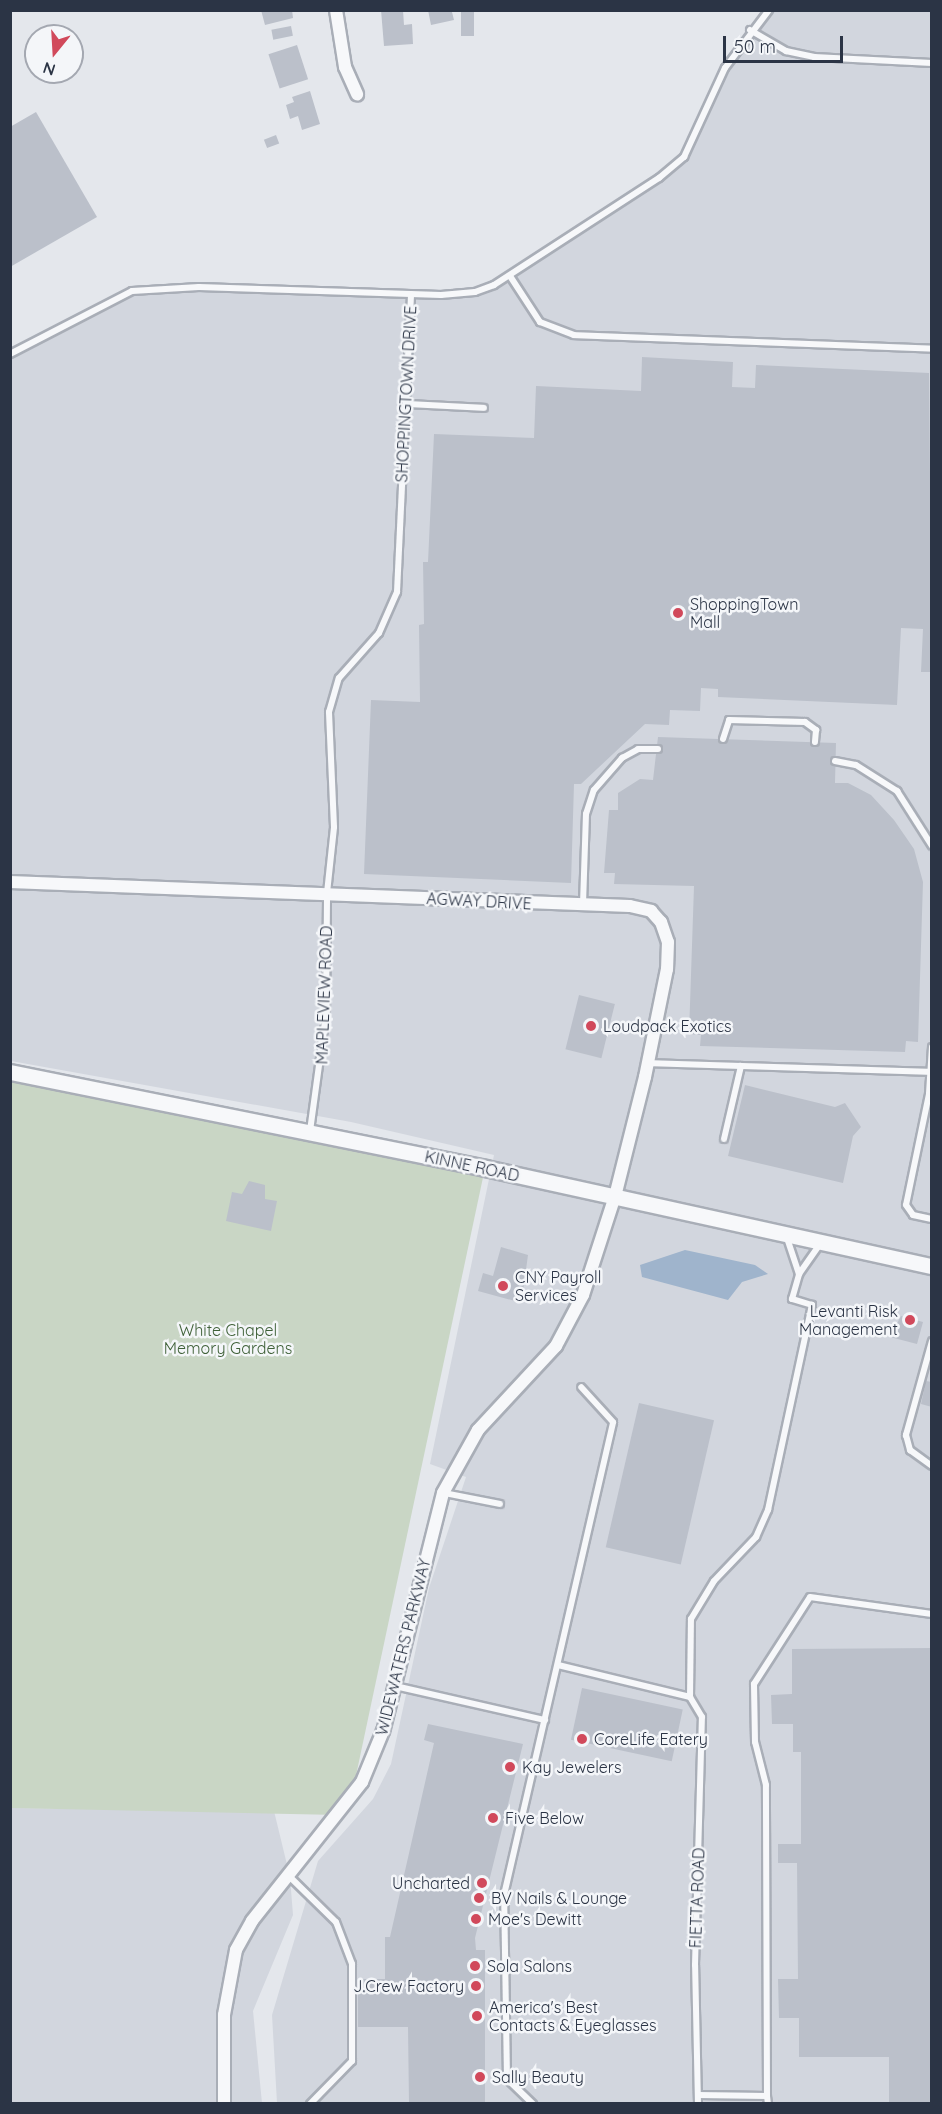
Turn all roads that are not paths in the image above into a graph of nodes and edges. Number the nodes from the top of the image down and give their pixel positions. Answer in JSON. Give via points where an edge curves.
{"nodes":[{"id":1,"x":336,"y":10,"type":"edge"},
{"id":2,"x":769,"y":10,"type":"edge"},
{"id":3,"x":750,"y":30,"type":"junction"},
{"id":4,"x":932,"y":63,"type":"edge"},
{"id":5,"x":357,"y":94,"type":"dead end"},
{"id":6,"x":510,"y":276,"type":"junction"},
{"id":7,"x":411,"y":294,"type":"junction"},
{"id":8,"x":932,"y":349,"type":"edge"},
{"id":9,"x":10,"y":354,"type":"edge"},
{"id":10,"x":406,"y":404,"type":"junction"},
{"id":11,"x":484,"y":408,"type":"dead end"},
{"id":12,"x":723,"y":739,"type":"dead end"},
{"id":13,"x":815,"y":742,"type":"dead end"},
{"id":14,"x":658,"y":749,"type":"dead end"},
{"id":15,"x":835,"y":761,"type":"dead end"},
{"id":16,"x":932,"y":846,"type":"edge"},
{"id":17,"x":10,"y":882,"type":"edge"},
{"id":18,"x":327,"y":892,"type":"junction"},
{"id":19,"x":583,"y":904,"type":"junction"},
{"id":20,"x":932,"y":1047,"type":"edge"},
{"id":21,"x":648,"y":1064,"type":"junction"},
{"id":22,"x":741,"y":1066,"type":"junction"},
{"id":23,"x":10,"y":1072,"type":"edge"},
{"id":24,"x":931,"y":1072,"type":"edge"},
{"id":25,"x":310,"y":1133,"type":"junction"},
{"id":26,"x":724,"y":1139,"type":"dead end"},
{"id":27,"x":615,"y":1196,"type":"junction"},
{"id":28,"x":932,"y":1219,"type":"edge"},
{"id":29,"x":786,"y":1234,"type":"junction"},
{"id":30,"x":821,"y":1242,"type":"junction"},
{"id":31,"x":932,"y":1266,"type":"edge"},
{"id":32,"x":799,"y":1274,"type":"junction"},
{"id":33,"x":932,"y":1341,"type":"edge"},
{"id":34,"x":581,"y":1388,"type":"dead end"},
{"id":35,"x":932,"y":1466,"type":"edge"},
{"id":36,"x":443,"y":1493,"type":"junction"},
{"id":37,"x":500,"y":1504,"type":"dead end"},
{"id":38,"x":932,"y":1614,"type":"edge"},
{"id":39,"x":558,"y":1665,"type":"junction"},
{"id":40,"x":395,"y":1686,"type":"junction"},
{"id":41,"x":690,"y":1697,"type":"junction"},
{"id":42,"x":545,"y":1720,"type":"junction"},
{"id":43,"x":290,"y":1877,"type":"junction"},
{"id":44,"x":698,"y":2096,"type":"junction"},
{"id":45,"x":767,"y":2100,"type":"edge"},
{"id":46,"x":224,"y":2103,"type":"edge"},
{"id":47,"x":309,"y":2103,"type":"edge"},
{"id":48,"x":533,"y":2103,"type":"edge"},
{"id":49,"x":698,"y":2103,"type":"edge"}],
"edges":[{"from":1,"to":5,"type":"street","via":[[345,67]]},
{"from":2,"to":3,"type":"lane","name":"SHOPPINGTOWN DRIVE"},
{"from":3,"to":4,"type":"lane","via":[[786,51],[814,57]]},
{"from":3,"to":6,"type":"lane","name":"SHOPPINGTOWN DRIVE","via":[[725,68],[684,157],[659,178]]},
{"from":6,"to":7,"type":"lane","name":"SHOPPINGTOWN DRIVE","via":[[475,292]]},
{"from":6,"to":8,"type":"lane","via":[[540,322],[574,335]]},
{"from":7,"to":9,"type":"lane","via":[[199,287],[132,291]]},
{"from":7,"to":10,"type":"lane","name":"SHOPPINGTOWN DRIVE"},
{"from":10,"to":11,"type":"lane"},
{"from":10,"to":18,"type":"lane","name":"SHOPPINGTOWN DRIVE","via":[[397,592],[379,633],[339,678],[329,712],[334,827]]},
{"from":12,"to":13,"type":"lane","via":[[729,720],[805,722],[816,730]]},
{"from":14,"to":19,"type":"lane","via":[[638,748],[622,758],[594,790],[586,814]]},
{"from":15,"to":16,"type":"lane","via":[[856,765],[897,791]]},
{"from":17,"to":18,"type":"street","name":"AGWAY DRIVE"},
{"from":18,"to":19,"type":"street","name":"AGWAY DRIVE"},
{"from":18,"to":25,"type":"lane","name":"MAPLEVIEW ROAD","via":[[326,1014]]},
{"from":19,"to":21,"type":"street","name":"AGWAY DRIVE","via":[[630,906],[651,911],[661,922],[668,942],[668,969]]},
{"from":20,"to":24,"type":"lane"},
{"from":21,"to":22,"type":"lane"},
{"from":21,"to":27,"type":"street","name":"AGWAY DRIVE"},
{"from":22,"to":24,"type":"lane"},
{"from":22,"to":26,"type":"lane"},
{"from":23,"to":25,"type":"street","name":"KINNE ROAD"},
{"from":24,"to":28,"type":"lane","via":[[906,1205],[913,1215]]},
{"from":25,"to":27,"type":"street","name":"KINNE ROAD"},
{"from":27,"to":29,"type":"street","name":"KINNE ROAD"},
{"from":27,"to":36,"type":"street","name":"WIDEWATERS PARKWAY","via":[[572,1320],[556,1346],[478,1430]]},
{"from":29,"to":30,"type":"street","name":"KINNE ROAD"},
{"from":29,"to":32,"type":"lane"},
{"from":30,"to":31,"type":"street","name":"KINNE ROAD"},
{"from":30,"to":32,"type":"lane"},
{"from":32,"to":41,"type":"lane","via":[[792,1299],[812,1305],[768,1510],[756,1537],[714,1581],[691,1619]]},
{"from":33,"to":35,"type":"lane","via":[[906,1435],[910,1450]]},
{"from":34,"to":39,"type":"lane","via":[[614,1422]]},
{"from":36,"to":37,"type":"lane"},
{"from":36,"to":40,"type":"street","name":"WIDEWATERS PARKWAY"},
{"from":38,"to":45,"type":"lane","via":[[810,1597],[754,1684],[755,1742],[766,1785]]},
{"from":39,"to":41,"type":"lane"},
{"from":39,"to":42,"type":"lane"},
{"from":40,"to":42,"type":"lane"},
{"from":40,"to":43,"type":"street","name":"WIDEWATERS PARKWAY","via":[[362,1782]]},
{"from":41,"to":44,"type":"lane","name":"FIETTA ROAD","via":[[702,1717],[695,1965]]},
{"from":42,"to":48,"type":"lane","via":[[504,1895],[507,2079]]},
{"from":43,"to":46,"type":"street","name":"WIDEWATERS PARKWAY","via":[[252,1921],[236,1950],[224,2015]]},
{"from":43,"to":47,"type":"lane","via":[[336,1922],[352,1964],[352,2061]]},
{"from":44,"to":45,"type":"lane"},
{"from":44,"to":49,"type":"lane","name":"FIETTA ROAD"}]}
